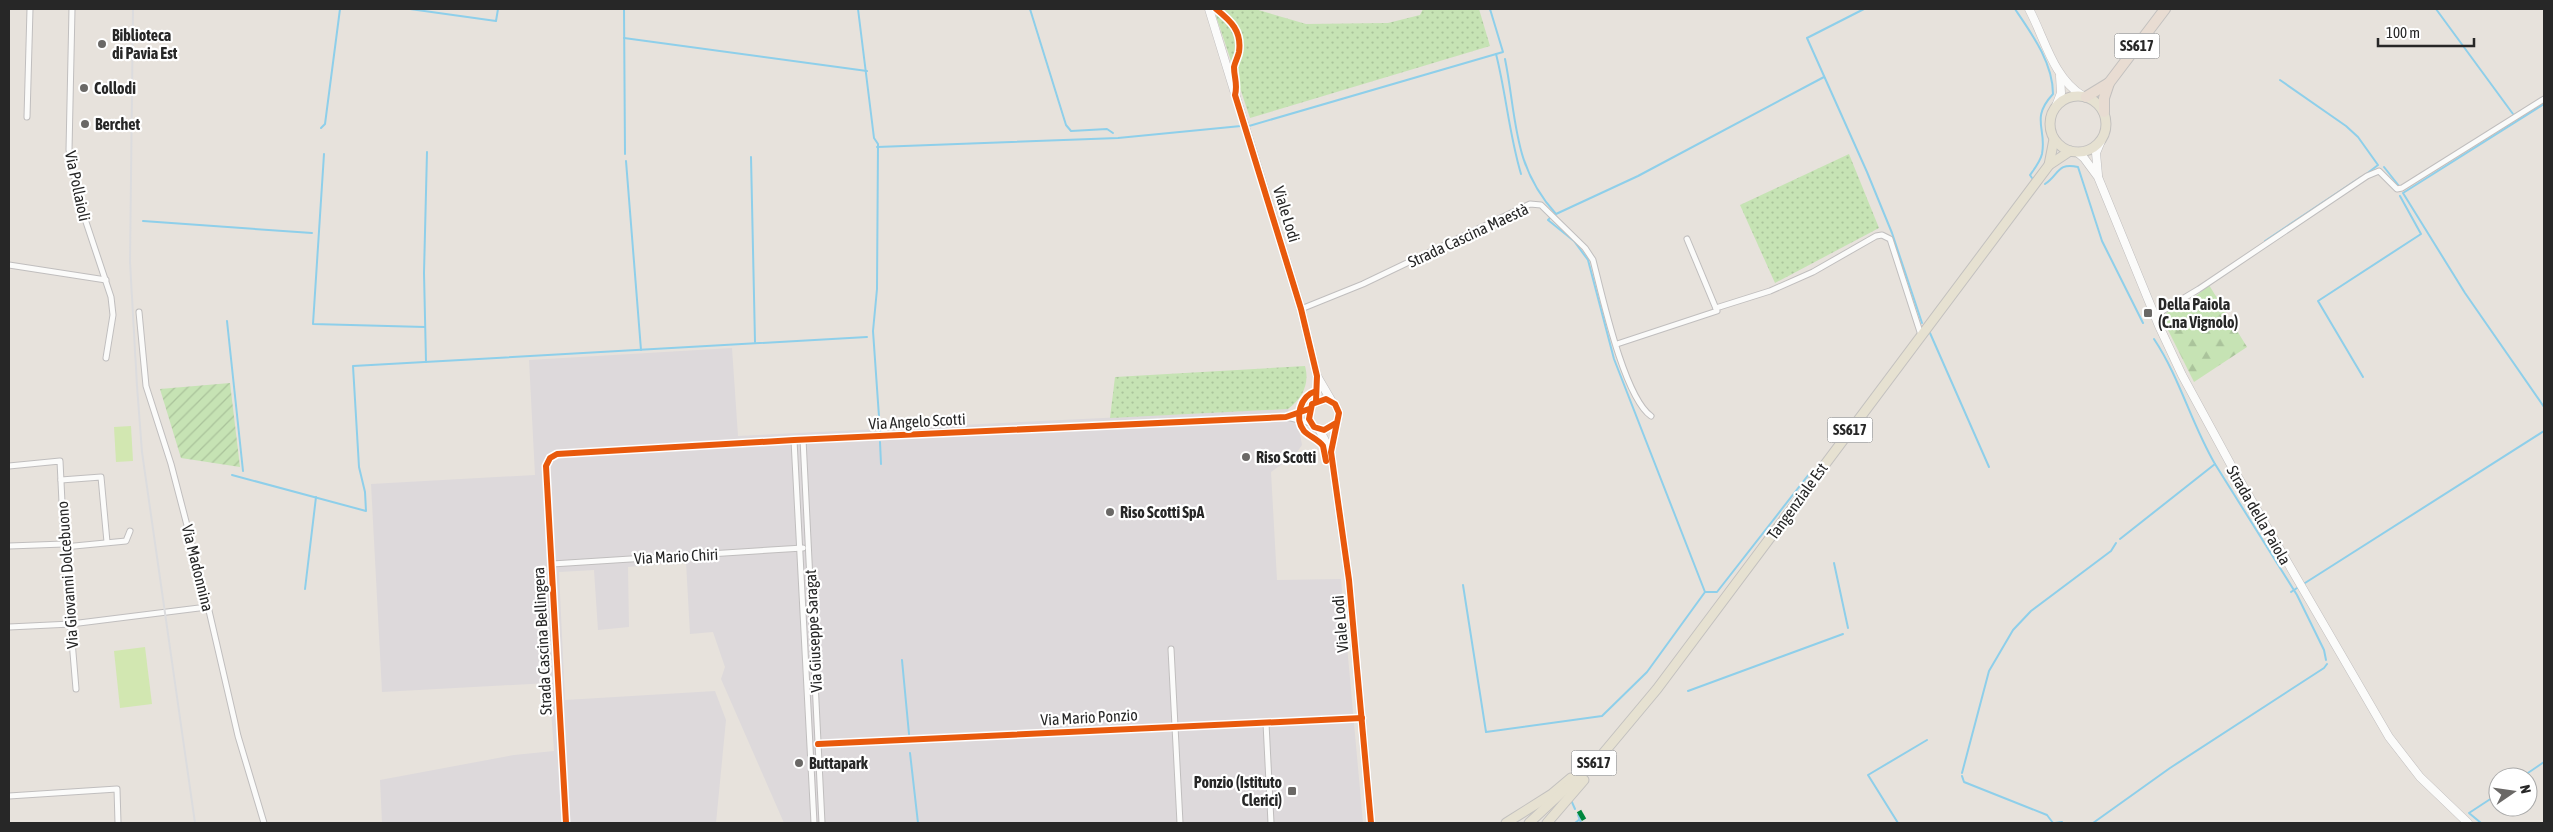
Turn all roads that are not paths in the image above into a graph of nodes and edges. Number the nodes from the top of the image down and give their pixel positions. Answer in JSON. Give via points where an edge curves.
{"nodes":[{"id":1,"x":30,"y":9,"type":"edge"},
{"id":2,"x":72,"y":9,"type":"edge"},
{"id":3,"x":1209,"y":9,"type":"edge"},
{"id":4,"x":2029,"y":9,"type":"edge"},
{"id":5,"x":2165,"y":9,"type":"edge"},
{"id":6,"x":2060,"y":76,"type":"junction"},
{"id":7,"x":2109,"y":83,"type":"junction"},
{"id":8,"x":2085,"y":97,"type":"junction"},
{"id":9,"x":2544,"y":99,"type":"edge"},
{"id":10,"x":2056,"y":106,"type":"junction"},
{"id":11,"x":2104,"y":112,"type":"junction"},
{"id":12,"x":28,"y":117,"type":"dead end"},
{"id":13,"x":2054,"y":139,"type":"junction"},
{"id":14,"x":2101,"y":141,"type":"junction"},
{"id":15,"x":2073,"y":152,"type":"junction"},
{"id":16,"x":2049,"y":165,"type":"junction"},
{"id":17,"x":2098,"y":177,"type":"junction"},
{"id":18,"x":1687,"y":239,"type":"dead end"},
{"id":19,"x":9,"y":265,"type":"edge"},
{"id":20,"x":106,"y":280,"type":"junction"},
{"id":21,"x":1716,"y":308,"type":"junction"},
{"id":22,"x":1301,"y":309,"type":"junction"},
{"id":23,"x":139,"y":312,"type":"dead end"},
{"id":24,"x":2154,"y":316,"type":"junction"},
{"id":25,"x":1921,"y":335,"type":"junction"},
{"id":26,"x":1617,"y":344,"type":"junction"},
{"id":27,"x":106,"y":358,"type":"dead end"},
{"id":28,"x":1317,"y":376,"type":"junction"},
{"id":29,"x":1330,"y":400,"type":"junction"},
{"id":30,"x":1316,"y":401,"type":"junction"},
{"id":31,"x":1309,"y":409,"type":"junction"},
{"id":32,"x":1651,"y":416,"type":"dead end"},
{"id":33,"x":1286,"y":417,"type":"junction"},
{"id":34,"x":1311,"y":423,"type":"junction"},
{"id":35,"x":1336,"y":423,"type":"junction"},
{"id":36,"x":1319,"y":429,"type":"junction"},
{"id":37,"x":794,"y":440,"type":"junction"},
{"id":38,"x":802,"y":440,"type":"junction"},
{"id":39,"x":1331,"y":452,"type":"junction"},
{"id":40,"x":550,"y":458,"type":"joint"},
{"id":41,"x":9,"y":466,"type":"edge"},
{"id":42,"x":61,"y":480,"type":"junction"},
{"id":43,"x":130,"y":530,"type":"dead end"},
{"id":44,"x":107,"y":542,"type":"junction"},
{"id":45,"x":64,"y":545,"type":"junction"},
{"id":46,"x":9,"y":546,"type":"edge"},
{"id":47,"x":801,"y":548,"type":"junction"},
{"id":48,"x":809,"y":548,"type":"junction"},
{"id":49,"x":552,"y":564,"type":"junction"},
{"id":50,"x":207,"y":607,"type":"junction"},
{"id":51,"x":71,"y":624,"type":"junction"},
{"id":52,"x":9,"y":627,"type":"edge"},
{"id":53,"x":1171,"y":650,"type":"dead end"},
{"id":54,"x":76,"y":689,"type":"dead end"},
{"id":55,"x":1652,"y":696,"type":"junction"},
{"id":56,"x":1362,"y":718,"type":"junction"},
{"id":57,"x":1266,"y":723,"type":"junction"},
{"id":58,"x":1175,"y":727,"type":"junction"},
{"id":59,"x":818,"y":744,"type":"junction"},
{"id":60,"x":9,"y":796,"type":"edge"},
{"id":61,"x":118,"y":823,"type":"edge"},
{"id":62,"x":264,"y":823,"type":"edge"},
{"id":63,"x":566,"y":823,"type":"edge"},
{"id":64,"x":814,"y":823,"type":"edge"},
{"id":65,"x":822,"y":823,"type":"edge"},
{"id":66,"x":1180,"y":823,"type":"edge"},
{"id":67,"x":1271,"y":823,"type":"edge"},
{"id":68,"x":1371,"y":823,"type":"edge"},
{"id":69,"x":1506,"y":823,"type":"edge"},
{"id":70,"x":1529,"y":823,"type":"edge"},
{"id":71,"x":1547,"y":823,"type":"edge"},
{"id":72,"x":2468,"y":823,"type":"edge"}],
"edges":[{"from":1,"to":12,"type":"street"},
{"from":2,"to":20,"type":"street","name":"Via Pollaioli","via":[[69,150],[81,207]]},
{"from":3,"to":22,"type":"street","name":"Viale Lodi"},
{"from":4,"to":6,"type":"street"},
{"from":5,"to":7,"type":"highway","number":"SS617"},
{"from":6,"to":8,"type":"street"},
{"from":6,"to":10,"type":"street","via":[[2061,93]]},
{"from":7,"to":8,"type":"highway","number":"SS617"},
{"from":7,"to":11,"type":"highway","number":"SS617"},
{"from":8,"to":10,"type":"main road","number":"SS617","via":[[2068,97]]},
{"from":8,"to":11,"type":"main road"},
{"from":9,"to":24,"type":"street","via":[[2402,188],[2397,190],[2379,171],[2367,176]]},
{"from":10,"to":13,"type":"main road","name":"Tangenziale Est","number":"SS617","via":[[2050,122]]},
{"from":11,"to":14,"type":"main road","number":"SS617","via":[[2106,127]]},
{"from":13,"to":15,"type":"main road"},
{"from":13,"to":16,"type":"main road","name":"Tangenziale Est","number":"SS617"},
{"from":14,"to":15,"type":"main road","name":"Tangenziale Est","number":"SS617","via":[[2090,150]]},
{"from":14,"to":17,"type":"street","name":"Strada della Paiola","via":[[2096,153]]},
{"from":15,"to":16,"type":"main road","name":"Tangenziale Est","number":"SS617"},
{"from":15,"to":17,"type":"street","name":"Strada della Paiola","via":[[2084,158]]},
{"from":16,"to":25,"type":"main road","name":"Tangenziale Est","number":"SS617"},
{"from":17,"to":24,"type":"street","name":"Strada della Paiola"},
{"from":18,"to":21,"type":"street"},
{"from":19,"to":20,"type":"street"},
{"from":20,"to":27,"type":"street","name":"Via Pollaioli","via":[[113,315]]},
{"from":21,"to":25,"type":"street","via":[[1770,291],[1882,235],[1890,239]]},
{"from":21,"to":26,"type":"street","via":[[1717,311]]},
{"from":22,"to":26,"type":"street","name":"Strada Cascina Maestà","via":[[1364,284],[1530,204],[1541,205],[1585,248],[1592,260]]},
{"from":22,"to":28,"type":"street","name":"Viale Lodi"},
{"from":23,"to":50,"type":"street","name":"Via Madonnina","via":[[146,386],[171,464]]},
{"from":24,"to":72,"type":"street","name":"Strada della Paiola","via":[[2206,421],[2374,715],[2420,778]]},
{"from":25,"to":55,"type":"main road","name":"Tangenziale Est","number":"SS617"},
{"from":26,"to":32,"type":"street","name":"Strada Cascina Maestà","via":[[1632,390],[1642,410]]},
{"from":28,"to":29,"type":"street","name":"Viale Lodi"},
{"from":28,"to":30,"type":"street","name":"Viale Lodi"},
{"from":29,"to":30,"type":"street"},
{"from":29,"to":35,"type":"street","via":[[1338,408]]},
{"from":30,"to":31,"type":"street"},
{"from":31,"to":33,"type":"street","name":"Via Angelo Scotti"},
{"from":31,"to":34,"type":"street"},
{"from":33,"to":34,"type":"street","name":"Via Angelo Scotti"},
{"from":33,"to":38,"type":"street","name":"Via Angelo Scotti"},
{"from":34,"to":36,"type":"street"},
{"from":35,"to":36,"type":"street","via":[[1329,429]]},
{"from":35,"to":39,"type":"street","name":"Viale Lodi"},
{"from":36,"to":39,"type":"street","name":"Viale Lodi"},
{"from":37,"to":38,"type":"street","name":"Via Angelo Scotti"},
{"from":37,"to":40,"type":"street","name":"Via Angelo Scotti","via":[[557,454]]},
{"from":37,"to":47,"type":"street","name":"Via Giuseppe Saragat"},
{"from":38,"to":48,"type":"street","name":"Via Giuseppe Saragat"},
{"from":39,"to":56,"type":"street","name":"Viale Lodi","via":[[1349,580]]},
{"from":40,"to":49,"type":"street","name":"Strada Cascina Bellingera","via":[[546,466]]},
{"from":41,"to":42,"type":"street","name":"Via Giovanni Dolcebuono","via":[[60,461]]},
{"from":42,"to":44,"type":"street","via":[[101,477]]},
{"from":42,"to":45,"type":"street","name":"Via Giovanni Dolcebuono"},
{"from":43,"to":44,"type":"street","via":[[126,540]]},
{"from":44,"to":45,"type":"street"},
{"from":45,"to":46,"type":"street"},
{"from":45,"to":51,"type":"street","name":"Via Giovanni Dolcebuono"},
{"from":47,"to":48,"type":"street","name":"Via Mario Chiri"},
{"from":47,"to":49,"type":"street","name":"Via Mario Chiri"},
{"from":47,"to":64,"type":"street","name":"Via Giuseppe Saragat"},
{"from":48,"to":59,"type":"street","name":"Via Giuseppe Saragat"},
{"from":49,"to":63,"type":"street","name":"Strada Cascina Bellingera"},
{"from":50,"to":51,"type":"street"},
{"from":50,"to":62,"type":"street","name":"Via Madonnina","via":[[238,736]]},
{"from":51,"to":52,"type":"street"},
{"from":51,"to":54,"type":"street","name":"Via Giovanni Dolcebuono"},
{"from":53,"to":58,"type":"street"},
{"from":55,"to":69,"type":"main road","via":[[1635,709],[1583,768],[1552,794]]},
{"from":55,"to":70,"type":"main road","name":"Tangenziale Est","number":"SS617","via":[[1601,756]]},
{"from":55,"to":71,"type":"main road","via":[[1630,730]]},
{"from":56,"to":57,"type":"street","name":"Via Mario Ponzio"},
{"from":56,"to":68,"type":"street","name":"Viale Lodi"},
{"from":57,"to":58,"type":"street","name":"Via Mario Ponzio"},
{"from":57,"to":67,"type":"street"},
{"from":58,"to":59,"type":"street","name":"Via Mario Ponzio"},
{"from":58,"to":66,"type":"street"},
{"from":59,"to":65,"type":"street","name":"Via Giuseppe Saragat"},
{"from":60,"to":61,"type":"street","via":[[117,789]]}]}
